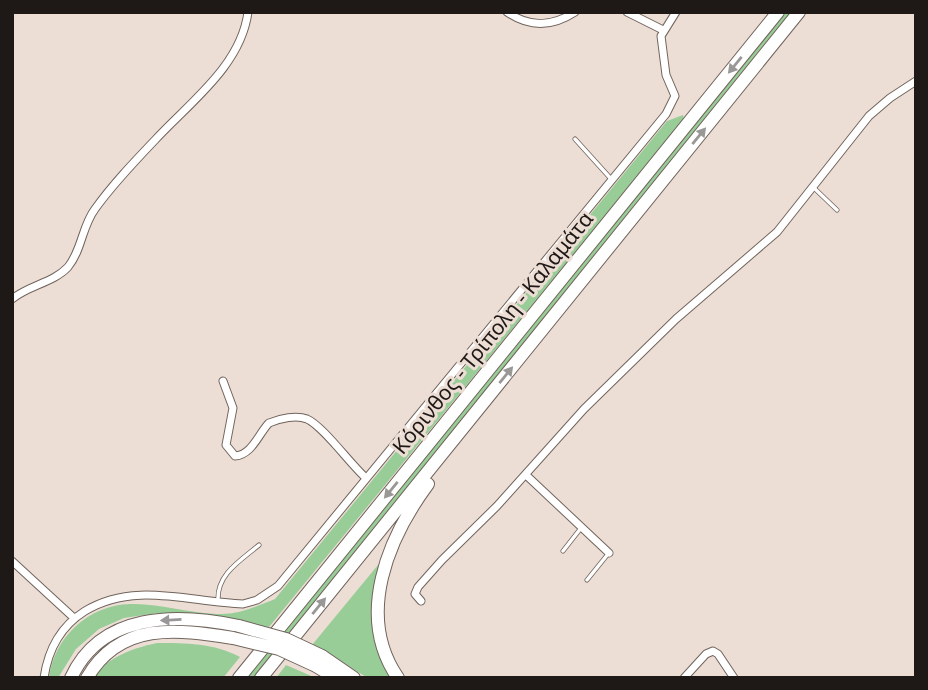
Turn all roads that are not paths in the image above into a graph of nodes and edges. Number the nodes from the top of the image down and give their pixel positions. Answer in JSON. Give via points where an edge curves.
{"nodes":[{"id":1,"x":248,"y":12,"type":"edge"},
{"id":2,"x":507,"y":12,"type":"edge"},
{"id":3,"x":575,"y":12,"type":"edge"},
{"id":4,"x":627,"y":12,"type":"edge"},
{"id":5,"x":676,"y":12,"type":"edge"},
{"id":6,"x":778,"y":12,"type":"edge"},
{"id":7,"x":799,"y":12,"type":"edge"},
{"id":8,"x":663,"y":30,"type":"junction"},
{"id":9,"x":916,"y":82,"type":"edge"},
{"id":10,"x":575,"y":139,"type":"dead end"},
{"id":11,"x":612,"y":180,"type":"junction"},
{"id":12,"x":813,"y":187,"type":"junction"},
{"id":13,"x":837,"y":210,"type":"dead end"},
{"id":14,"x":12,"y":299,"type":"edge"},
{"id":15,"x":223,"y":381,"type":"dead end"},
{"id":16,"x":463,"y":428,"type":"junction"},
{"id":17,"x":526,"y":475,"type":"junction"},
{"id":18,"x":366,"y":478,"type":"junction"},
{"id":19,"x":581,"y":528,"type":"junction"},
{"id":20,"x":259,"y":545,"type":"dead end"},
{"id":21,"x":563,"y":551,"type":"dead end"},
{"id":22,"x":609,"y":553,"type":"joint"},
{"id":23,"x":12,"y":561,"type":"edge"},
{"id":24,"x":587,"y":580,"type":"dead end"},
{"id":25,"x":421,"y":601,"type":"dead end"},
{"id":26,"x":219,"y":602,"type":"junction"},
{"id":27,"x":74,"y":618,"type":"junction"},
{"id":28,"x":236,"y":632,"type":"junction"},
{"id":29,"x":319,"y":661,"type":"junction"},
{"id":30,"x":44,"y":678,"type":"edge"},
{"id":31,"x":71,"y":678,"type":"edge"},
{"id":32,"x":87,"y":678,"type":"edge"},
{"id":33,"x":239,"y":678,"type":"edge"},
{"id":34,"x":261,"y":678,"type":"edge"},
{"id":35,"x":336,"y":678,"type":"edge"},
{"id":36,"x":355,"y":678,"type":"edge"},
{"id":37,"x":398,"y":678,"type":"edge"},
{"id":38,"x":684,"y":678,"type":"edge"},
{"id":39,"x":734,"y":678,"type":"edge"}],
"edges":[{"from":1,"to":14,"type":"street","via":[[241,36],[219,72],[96,206],[68,267]]},
{"from":2,"to":3,"type":"street","via":[[529,24],[561,20]]},
{"from":4,"to":8,"type":"street"},
{"from":5,"to":8,"type":"street"},
{"from":6,"to":33,"type":"highway","name":"Κόρινθος - Τρίπολη - Καλαμάτα","one_way":true},
{"from":16,"to":7,"type":"highway","name":"Κόρινθος - Τρίπολη - Καλαμάτα","one_way":true},
{"from":8,"to":11,"type":"street","via":[[660,43],[674,90],[673,103]]},
{"from":9,"to":12,"type":"street","via":[[869,116]]},
{"from":10,"to":11,"type":"lane"},
{"from":11,"to":18,"type":"street"},
{"from":12,"to":13,"type":"lane"},
{"from":12,"to":17,"type":"street","via":[[766,243],[632,361]]},
{"from":15,"to":18,"type":"street","via":[[233,408],[226,445],[235,456],[249,450],[269,423],[306,418]]},
{"from":34,"to":16,"type":"highway","name":"Κόρινθος - Τρίπολη - Καλαμάτα","one_way":true},
{"from":16,"to":37,"type":"highway","via":[[405,517],[383,572],[379,622],[387,658]]},
{"from":17,"to":19,"type":"street"},
{"from":17,"to":25,"type":"street","via":[[418,587],[415,594]]},
{"from":18,"to":26,"type":"street","via":[[270,594],[243,604]]},
{"from":19,"to":21,"type":"lane"},
{"from":19,"to":22,"type":"street"},
{"from":20,"to":26,"type":"lane","via":[[226,573],[220,582]]},
{"from":22,"to":24,"type":"lane"},
{"from":23,"to":27,"type":"street"},
{"from":26,"to":27,"type":"street","via":[[121,596]]},
{"from":27,"to":30,"type":"street","via":[[54,644]]},
{"from":28,"to":29,"type":"highway","bridge":true,"via":[[286,639]]},
{"from":28,"to":31,"type":"highway","one_way":true,"via":[[209,620],[126,626],[92,647]]},
{"from":28,"to":32,"type":"highway","via":[[139,635],[107,652]]},
{"from":29,"to":35,"type":"highway"},
{"from":29,"to":36,"type":"highway"},
{"from":38,"to":39,"type":"street","via":[[714,651]]}]}
